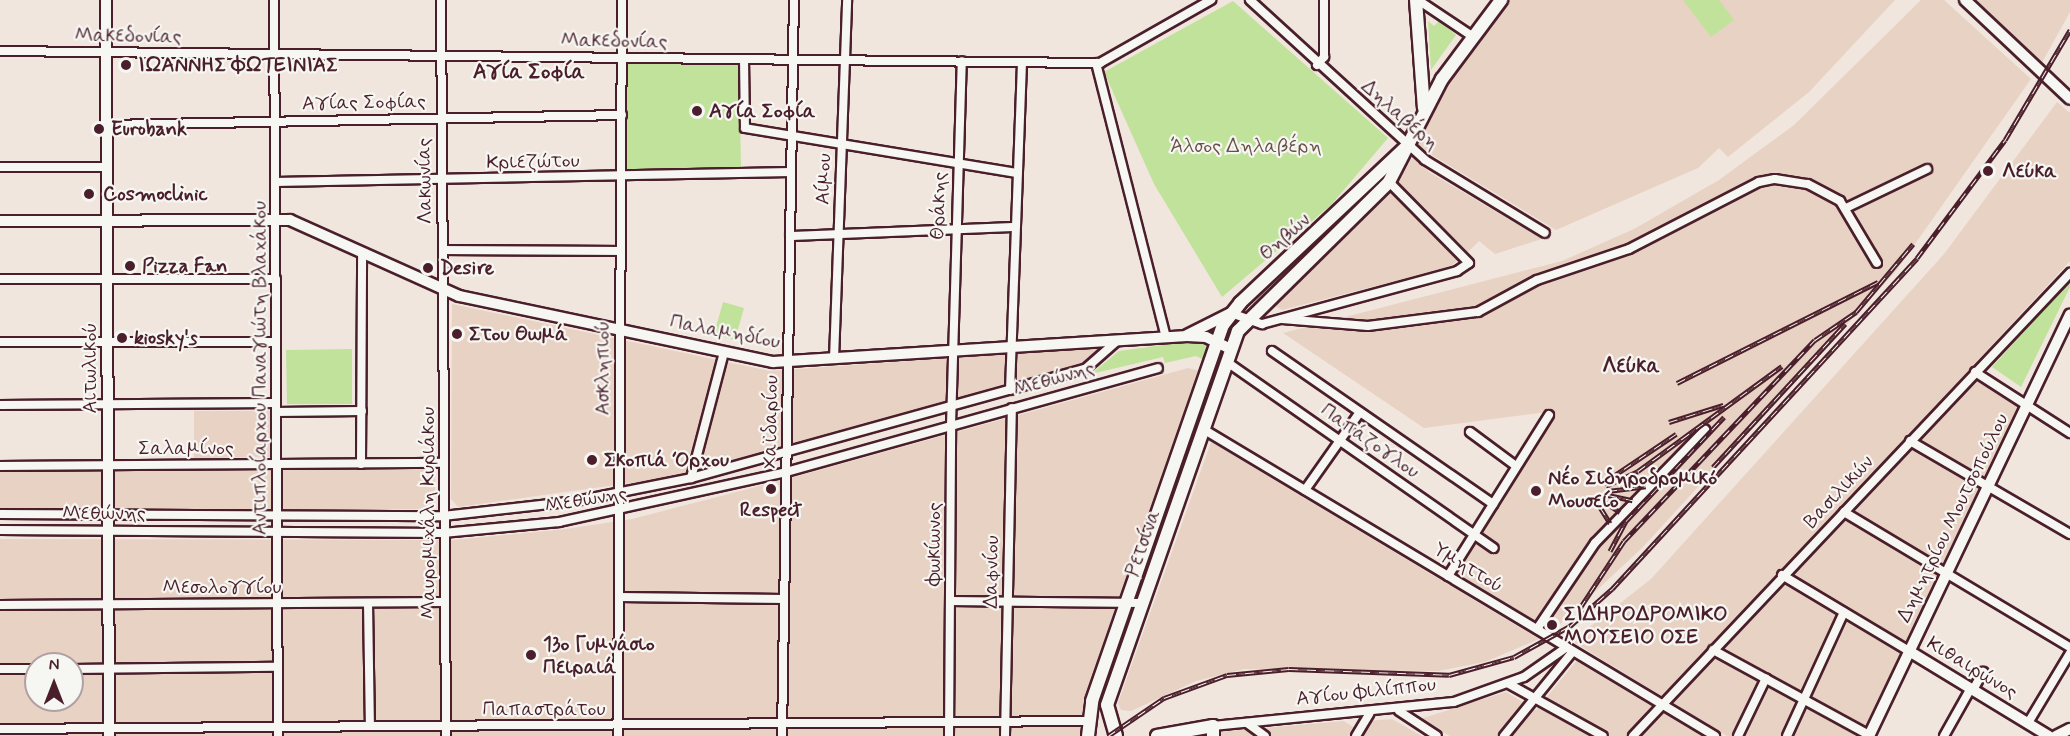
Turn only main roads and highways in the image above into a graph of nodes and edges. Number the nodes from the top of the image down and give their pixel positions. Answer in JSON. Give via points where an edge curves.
{"nodes":[{"id":1,"x":1417,"y":0,"type":"edge"},
{"id":2,"x":1501,"y":0,"type":"edge"},
{"id":3,"x":1424,"y":108,"type":"junction"},
{"id":4,"x":1408,"y":146,"type":"junction"},
{"id":5,"x":1227,"y":362,"type":"joint"},
{"id":6,"x":1207,"y":370,"type":"joint"},
{"id":7,"x":1213,"y":731,"type":"edge"},
{"id":8,"x":1088,"y":736,"type":"edge"},
{"id":9,"x":1116,"y":736,"type":"edge"},
{"id":10,"x":1157,"y":736,"type":"edge"}],
"edges":[{"from":1,"to":3,"type":"main road"},
{"from":2,"to":3,"type":"main road","name":"Θηβών"},
{"from":3,"to":4,"type":"main road","name":"Θηβών"},
{"from":4,"to":5,"type":"main road","name":"Θηβών","via":[[1389,182],[1244,321]]},
{"from":4,"to":6,"type":"main road","name":"Θηβών","via":[[1231,313]]},
{"from":5,"to":9,"type":"main road","name":"Ρετσίνα","via":[[1107,705]]},
{"from":6,"to":8,"type":"main road","name":"Ρετσίνα","via":[[1126,602],[1088,721]]},
{"from":7,"to":10,"type":"main road","name":"Αγίου Φιλίππου"}]}
